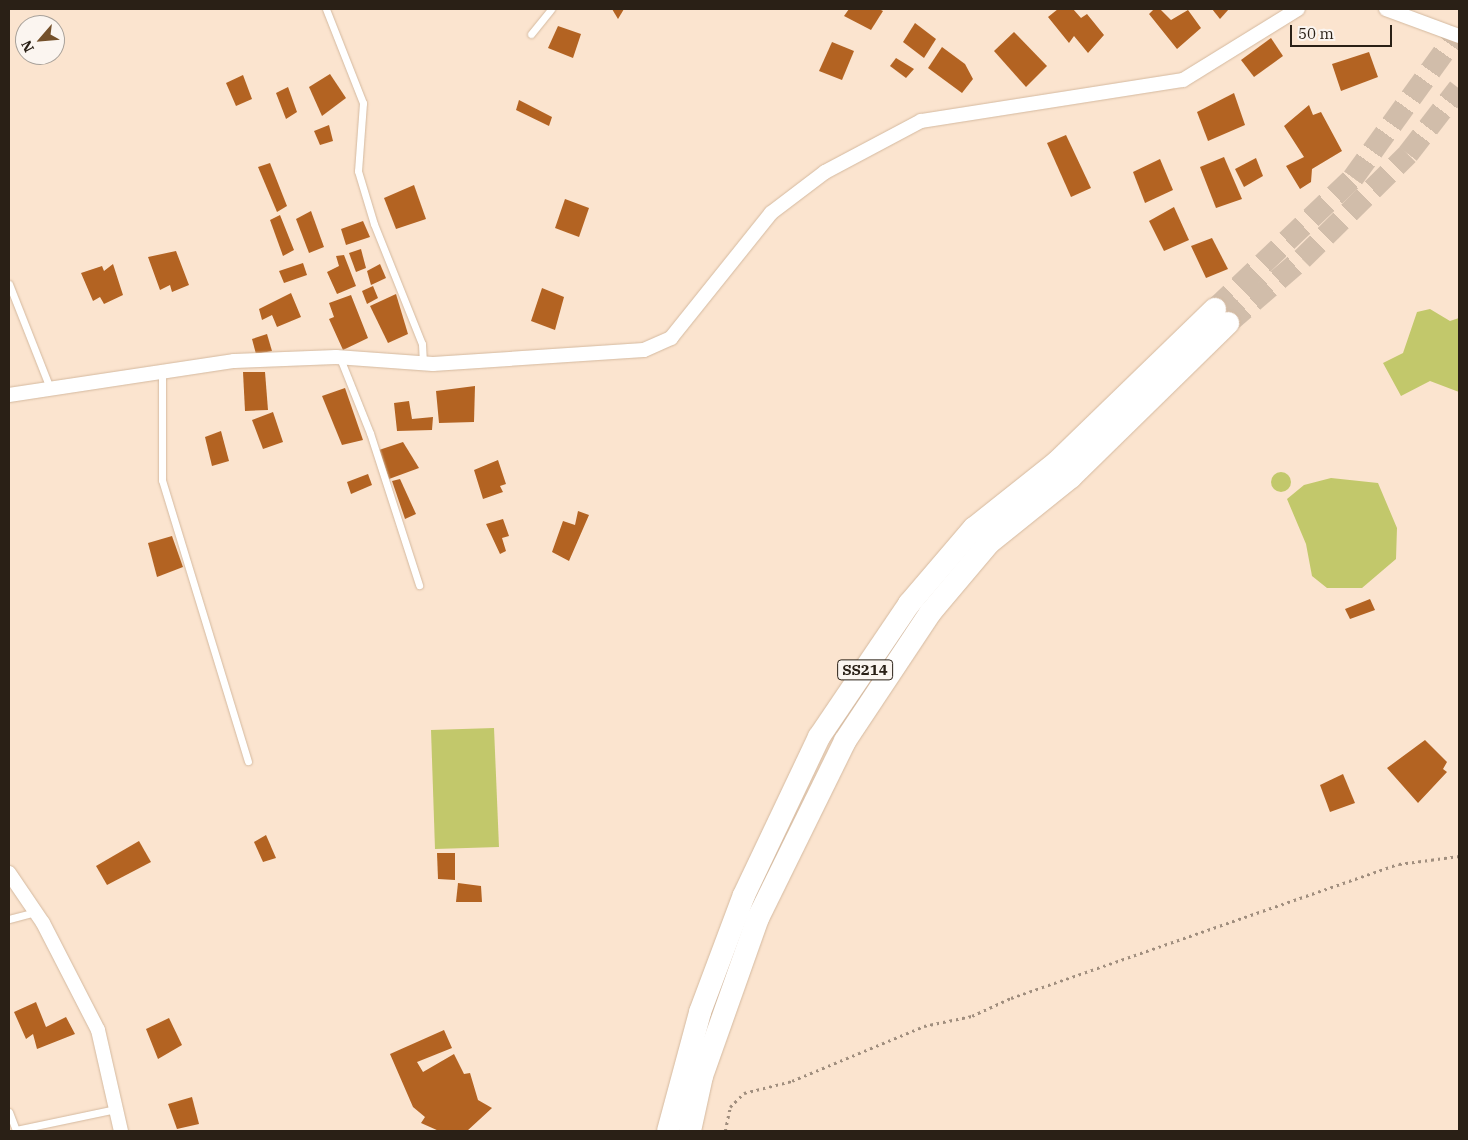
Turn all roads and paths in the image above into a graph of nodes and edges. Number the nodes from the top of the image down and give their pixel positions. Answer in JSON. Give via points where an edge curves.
{"nodes":[{"id":1,"x":326,"y":9,"type":"edge"},
{"id":2,"x":551,"y":9,"type":"edge"},
{"id":3,"x":1298,"y":9,"type":"edge"},
{"id":4,"x":1386,"y":9,"type":"edge"},
{"id":5,"x":531,"y":34,"type":"dead end"},
{"id":6,"x":1459,"y":36,"type":"edge"},
{"id":7,"x":9,"y":284,"type":"edge"},
{"id":8,"x":340,"y":357,"type":"junction"},
{"id":9,"x":423,"y":363,"type":"junction"},
{"id":10,"x":162,"y":370,"type":"junction"},
{"id":11,"x":50,"y":388,"type":"junction"},
{"id":12,"x":9,"y":395,"type":"edge"},
{"id":13,"x":419,"y":585,"type":"dead end"},
{"id":14,"x":248,"y":761,"type":"dead end"},
{"id":15,"x":1459,"y":856,"type":"edge"},
{"id":16,"x":9,"y":873,"type":"edge"},
{"id":17,"x":35,"y":912,"type":"junction"},
{"id":18,"x":9,"y":919,"type":"edge"},
{"id":19,"x":116,"y":1109,"type":"junction"},
{"id":20,"x":9,"y":1112,"type":"edge"},
{"id":21,"x":121,"y":1131,"type":"edge"},
{"id":22,"x":668,"y":1131,"type":"edge"},
{"id":23,"x":690,"y":1131,"type":"edge"},
{"id":24,"x":725,"y":1131,"type":"edge"}],
"edges":[{"from":1,"to":9,"type":"lane","via":[[363,103],[358,171],[374,224],[422,344]]},
{"from":2,"to":5,"type":"lane"},
{"from":3,"to":9,"type":"street","via":[[1183,80],[921,121],[825,172],[771,213],[671,338],[644,350],[527,361]]},
{"from":4,"to":6,"type":"street"},
{"from":7,"to":11,"type":"lane"},
{"from":8,"to":9,"type":"street"},
{"from":8,"to":10,"type":"street","via":[[234,360]]},
{"from":8,"to":13,"type":"lane","via":[[370,433]]},
{"from":10,"to":11,"type":"street"},
{"from":10,"to":14,"type":"lane","via":[[162,480]]},
{"from":11,"to":12,"type":"street"},
{"from":15,"to":24,"type":"path","via":[[1399,864],[972,1016],[924,1026],[792,1081],[744,1093],[730,1107]]},
{"from":16,"to":17,"type":"street"},
{"from":17,"to":18,"type":"lane"},
{"from":17,"to":19,"type":"street","via":[[98,1030]]},
{"from":19,"to":20,"type":"lane","via":[[16,1130]]},
{"from":19,"to":21,"type":"street"},
{"from":22,"to":23,"type":"highway","number":"SS214","via":[[700,1012],[744,895],[819,737],[909,604],[974,528],[1056,462],[1221,316],[1071,477],[990,544],[930,613],[845,741],[772,884],[723,1013]]}]}
